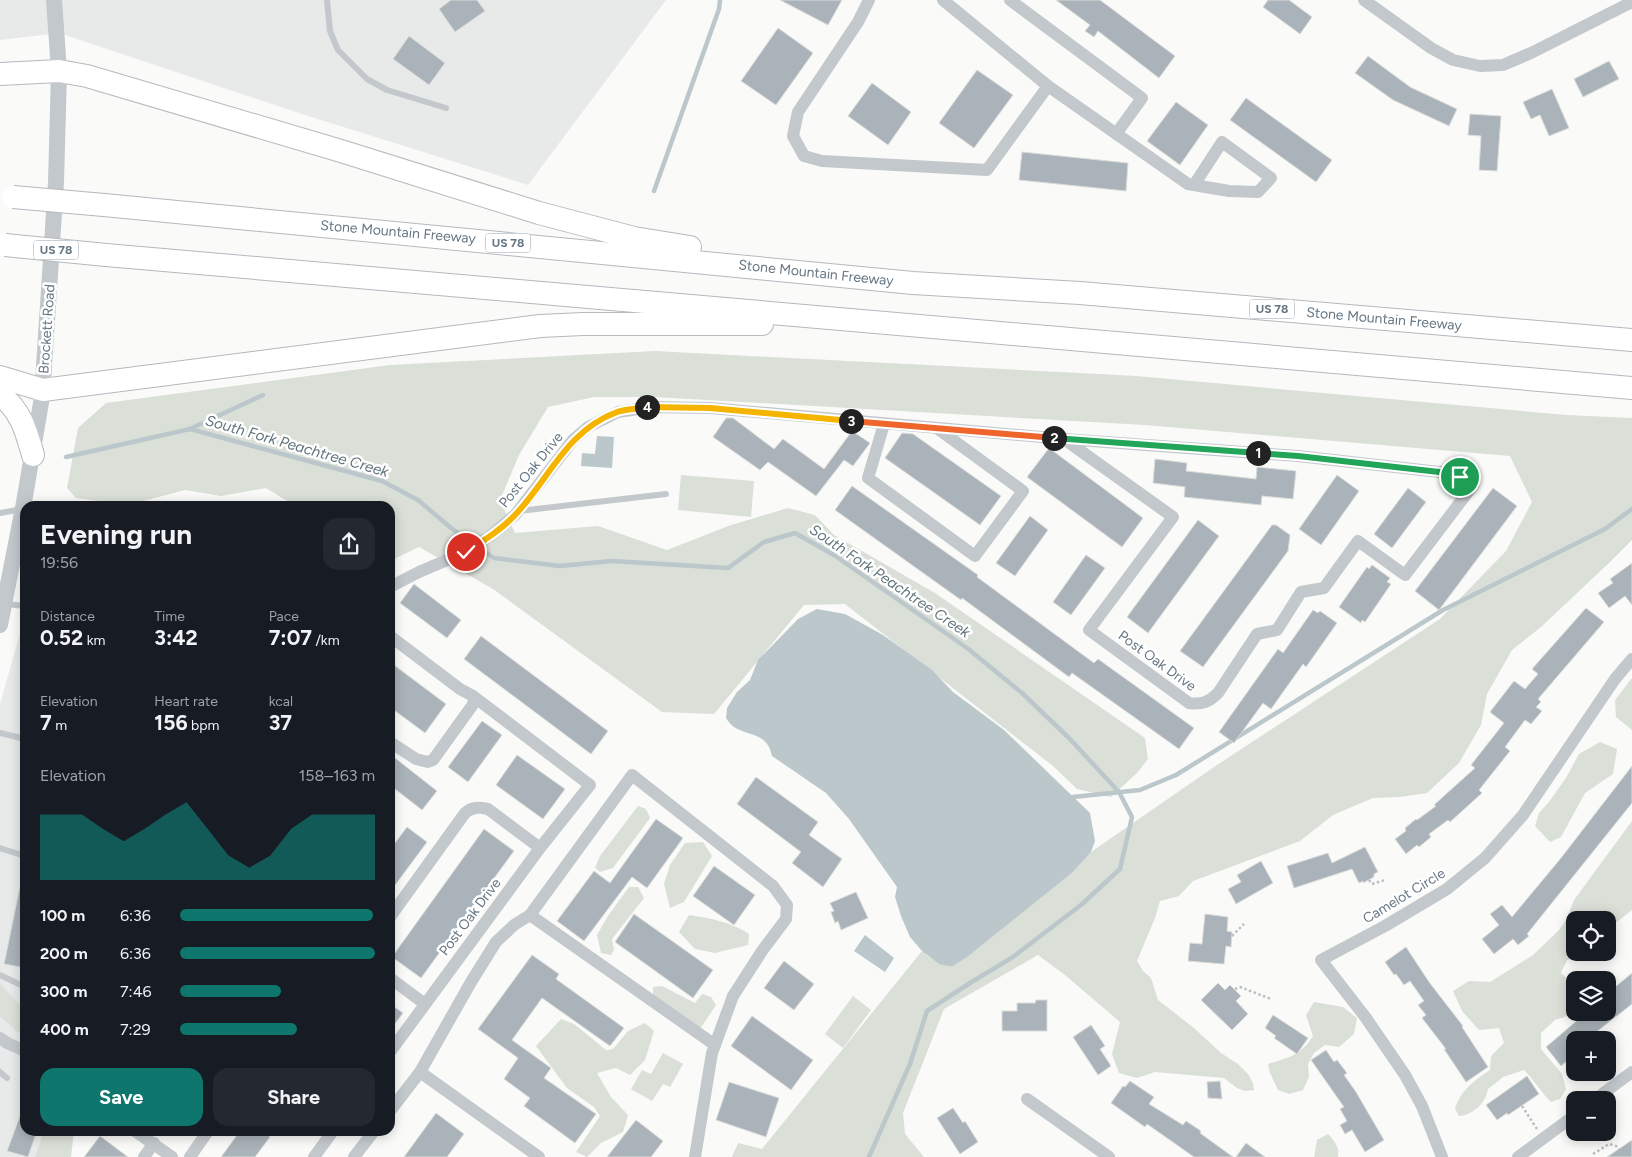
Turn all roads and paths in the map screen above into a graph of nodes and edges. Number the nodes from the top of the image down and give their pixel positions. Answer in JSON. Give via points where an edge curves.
{"nodes":[{"id":1,"x":54,"y":0,"type":"edge"},
{"id":2,"x":327,"y":0,"type":"edge"},
{"id":3,"x":869,"y":0,"type":"edge"},
{"id":4,"x":945,"y":0,"type":"edge"},
{"id":5,"x":1010,"y":0,"type":"edge"},
{"id":6,"x":1364,"y":0,"type":"edge"},
{"id":7,"x":1632,"y":2,"type":"edge"},
{"id":8,"x":59,"y":71,"type":"junction"},
{"id":9,"x":0,"y":74,"type":"edge"},
{"id":10,"x":1048,"y":86,"type":"junction"},
{"id":11,"x":446,"y":108,"type":"dead end"},
{"id":12,"x":1116,"y":134,"type":"junction"},
{"id":13,"x":1194,"y":185,"type":"junction"},
{"id":14,"x":7,"y":196,"type":"edge"},
{"id":15,"x":2,"y":244,"type":"edge"},
{"id":16,"x":913,"y":283,"type":"junction"},
{"id":17,"x":915,"y":325,"type":"junction"},
{"id":18,"x":1632,"y":340,"type":"edge"},
{"id":19,"x":0,"y":377,"type":"edge"},
{"id":20,"x":1632,"y":388,"type":"edge"},
{"id":21,"x":43,"y":390,"type":"junction"},
{"id":22,"x":0,"y":394,"type":"edge"},
{"id":23,"x":884,"y":424,"type":"junction"},
{"id":24,"x":937,"y":428,"type":"junction"},
{"id":25,"x":1064,"y":439,"type":"junction"},
{"id":26,"x":33,"y":455,"type":"junction"},
{"id":27,"x":666,"y":494,"type":"dead end"},
{"id":28,"x":24,"y":501,"type":"edge"},
{"id":29,"x":20,"y":509,"type":"edge"},
{"id":30,"x":518,"y":511,"type":"junction"},
{"id":31,"x":0,"y":513,"type":"edge"},
{"id":32,"x":20,"y":523,"type":"edge"},
{"id":33,"x":395,"y":584,"type":"edge"},
{"id":34,"x":20,"y":608,"type":"edge"},
{"id":35,"x":2,"y":614,"type":"edge"},
{"id":36,"x":395,"y":640,"type":"edge"},
{"id":37,"x":1632,"y":659,"type":"edge"},
{"id":38,"x":473,"y":696,"type":"junction"},
{"id":39,"x":0,"y":733,"type":"edge"},
{"id":40,"x":20,"y":738,"type":"edge"},
{"id":41,"x":395,"y":745,"type":"edge"},
{"id":42,"x":0,"y":848,"type":"edge"},
{"id":43,"x":540,"y":848,"type":"junction"},
{"id":44,"x":20,"y":854,"type":"edge"},
{"id":45,"x":1369,"y":880,"type":"dead end"},
{"id":46,"x":1385,"y":880,"type":"dead end"},
{"id":47,"x":395,"y":910,"type":"edge"},
{"id":48,"x":530,"y":915,"type":"junction"},
{"id":49,"x":1244,"y":924,"type":"dead end"},
{"id":50,"x":1232,"y":936,"type":"dead end"},
{"id":51,"x":0,"y":975,"type":"edge"},
{"id":52,"x":395,"y":982,"type":"edge"},
{"id":53,"x":20,"y":985,"type":"edge"},
{"id":54,"x":1235,"y":989,"type":"dead end"},
{"id":55,"x":1271,"y":999,"type":"dead end"},
{"id":56,"x":425,"y":1004,"type":"junction"},
{"id":57,"x":0,"y":1038,"type":"edge"},
{"id":58,"x":395,"y":1045,"type":"edge"},
{"id":59,"x":714,"y":1045,"type":"junction"},
{"id":60,"x":20,"y":1049,"type":"edge"},
{"id":61,"x":0,"y":1072,"type":"edge"},
{"id":62,"x":420,"y":1072,"type":"junction"},
{"id":63,"x":1632,"y":1072,"type":"edge"},
{"id":64,"x":6,"y":1078,"type":"dead end"},
{"id":65,"x":1606,"y":1091,"type":"edge"},
{"id":66,"x":1027,"y":1100,"type":"dead end"},
{"id":67,"x":395,"y":1104,"type":"edge"},
{"id":68,"x":1522,"y":1106,"type":"dead end"},
{"id":69,"x":1566,"y":1121,"type":"edge"},
{"id":70,"x":143,"y":1136,"type":"edge"},
{"id":71,"x":205,"y":1136,"type":"edge"},
{"id":72,"x":329,"y":1136,"type":"edge"},
{"id":73,"x":370,"y":1136,"type":"edge"},
{"id":74,"x":1543,"y":1138,"type":"junction"},
{"id":75,"x":154,"y":1143,"type":"junction"},
{"id":76,"x":1619,"y":1149,"type":"dead end"},
{"id":77,"x":1593,"y":1154,"type":"dead end"},
{"id":78,"x":144,"y":1157,"type":"edge"},
{"id":79,"x":172,"y":1157,"type":"edge"},
{"id":80,"x":190,"y":1157,"type":"edge"},
{"id":81,"x":314,"y":1157,"type":"edge"},
{"id":82,"x":354,"y":1157,"type":"edge"},
{"id":83,"x":539,"y":1157,"type":"edge"},
{"id":84,"x":695,"y":1157,"type":"edge"},
{"id":85,"x":1109,"y":1157,"type":"edge"},
{"id":86,"x":1442,"y":1157,"type":"edge"},
{"id":87,"x":1518,"y":1157,"type":"edge"}],
"edges":[{"from":1,"to":8,"type":"street","name":"Brockett Road"},
{"from":2,"to":11,"type":"lane","via":[[330,31],[338,50],[367,79],[387,90]]},
{"from":3,"to":10,"type":"street","via":[[798,112],[793,136],[804,156],[822,161],[988,170]]},
{"from":4,"to":10,"type":"street"},
{"from":5,"to":12,"type":"street","via":[[1142,98]]},
{"from":6,"to":7,"type":"street","via":[[1431,48],[1453,60],[1480,66],[1503,65]]},
{"from":8,"to":9,"type":"highway"},
{"from":8,"to":16,"type":"highway","via":[[120,85],[539,213],[634,238]]},
{"from":8,"to":21,"type":"street","name":"Brockett Road","via":[[56,182]]},
{"from":10,"to":12,"type":"street"},
{"from":12,"to":13,"type":"street"},
{"from":13,"to":13,"type":"street","via":[[1258,192],[1270,178],[1222,142]]},
{"from":14,"to":16,"type":"highway","name":"Stone Mountain Freeway","number":"US 78","bridge":true},
{"from":15,"to":17,"type":"highway","number":"US 78","bridge":true},
{"from":16,"to":18,"type":"highway","name":"Stone Mountain Freeway","number":"US 78","via":[[1080,293]]},
{"from":17,"to":20,"type":"highway","number":"US 78"},
{"from":17,"to":21,"type":"highway","via":[[540,326]]},
{"from":19,"to":21,"type":"highway"},
{"from":21,"to":26,"type":"street","name":"Brockett Road"},
{"from":22,"to":26,"type":"highway","via":[[25,426]]},
{"from":23,"to":24,"type":"street","name":"Post Oak Drive"},
{"from":23,"to":24,"type":"street","via":[[868,478],[974,556],[1023,491]]},
{"from":23,"to":30,"type":"street","name":"Post Oak Drive","via":[[710,408],[652,407],[618,412],[588,427],[573,440]]},
{"from":24,"to":25,"type":"street","name":"Post Oak Drive"},
{"from":25,"to":25,"type":"street","name":"Post Oak Drive","via":[[1298,456],[1448,473],[1474,484],[1405,575],[1358,541],[1324,588],[1302,592],[1277,630],[1257,634],[1218,694],[1200,705],[1189,703],[1089,630],[1173,517]]},
{"from":26,"to":28,"type":"street","name":"Brockett Road"},
{"from":27,"to":30,"type":"lane"},
{"from":29,"to":31,"type":"lane"},
{"from":30,"to":33,"type":"street","name":"Post Oak Drive","via":[[466,552]]},
{"from":32,"to":35,"type":"street","name":"Brockett Road"},
{"from":34,"to":35,"type":"lane"},
{"from":36,"to":38,"type":"street"},
{"from":37,"to":86,"type":"street","name":"Camelot Circle","via":[[1523,815],[1484,858],[1447,888],[1321,960],[1405,1075],[1422,1106]]},
{"from":38,"to":41,"type":"street","via":[[474,702],[433,760],[416,759]]},
{"from":38,"to":43,"type":"street","name":"Post Oak Drive","via":[[590,785]]},
{"from":39,"to":40,"type":"lane"},
{"from":42,"to":44,"type":"lane"},
{"from":43,"to":47,"type":"street","via":[[488,809],[470,809]]},
{"from":43,"to":56,"type":"street","name":"Post Oak Drive"},
{"from":45,"to":46,"type":"path","via":[[1372,884]]},
{"from":48,"to":59,"type":"street"},
{"from":48,"to":59,"type":"street","via":[[632,776],[773,886],[787,905],[786,919],[733,996]]},
{"from":48,"to":62,"type":"street","via":[[496,942]]},
{"from":49,"to":50,"type":"path"},
{"from":51,"to":53,"type":"lane"},
{"from":52,"to":56,"type":"street"},
{"from":54,"to":55,"type":"path","via":[[1240,987]]},
{"from":56,"to":58,"type":"street","name":"Post Oak Drive"},
{"from":57,"to":60,"type":"street"},
{"from":59,"to":84,"type":"street"},
{"from":61,"to":64,"type":"lane"},
{"from":62,"to":67,"type":"street"},
{"from":62,"to":83,"type":"street"},
{"from":63,"to":65,"type":"street"},
{"from":66,"to":85,"type":"street"},
{"from":68,"to":74,"type":"path"},
{"from":69,"to":74,"type":"street"},
{"from":70,"to":75,"type":"street"},
{"from":71,"to":80,"type":"street"},
{"from":72,"to":81,"type":"street"},
{"from":73,"to":82,"type":"street"},
{"from":74,"to":87,"type":"street"},
{"from":75,"to":78,"type":"street"},
{"from":75,"to":79,"type":"street"},
{"from":76,"to":77,"type":"path","via":[[1609,1144]]}]}
